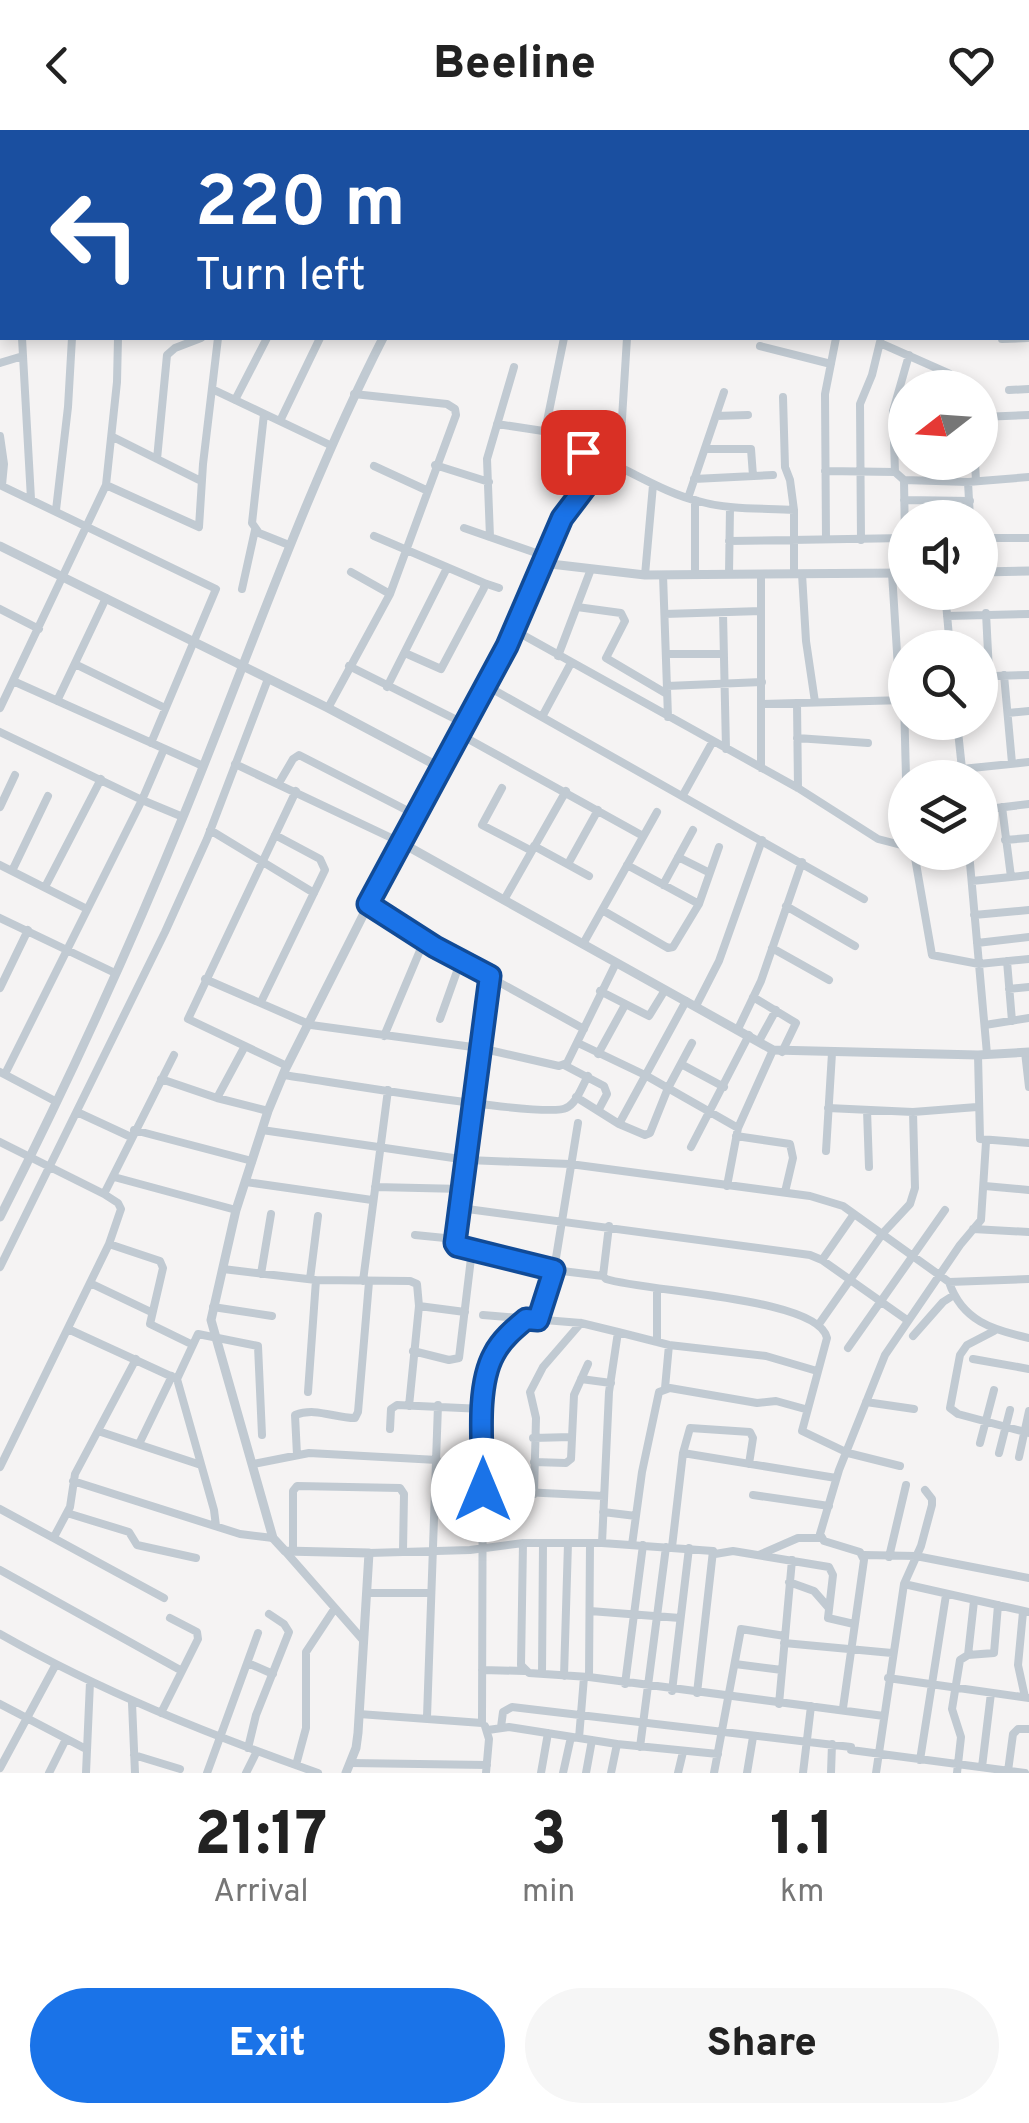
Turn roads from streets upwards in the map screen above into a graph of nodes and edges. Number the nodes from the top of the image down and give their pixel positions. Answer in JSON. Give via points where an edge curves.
{"nodes":[{"id":1,"x":22,"y":340,"type":"edge"},
{"id":2,"x":72,"y":340,"type":"edge"},
{"id":3,"x":118,"y":340,"type":"edge"},
{"id":4,"x":196,"y":340,"type":"edge"},
{"id":5,"x":218,"y":340,"type":"edge"},
{"id":6,"x":266,"y":340,"type":"edge"},
{"id":7,"x":319,"y":340,"type":"edge"},
{"id":8,"x":381,"y":340,"type":"edge"},
{"id":9,"x":564,"y":340,"type":"edge"},
{"id":10,"x":626,"y":340,"type":"edge"},
{"id":11,"x":836,"y":340,"type":"edge"},
{"id":12,"x":880,"y":340,"type":"edge"},
{"id":13,"x":760,"y":346,"type":"dead end"},
{"id":14,"x":909,"y":355,"type":"junction"},
{"id":15,"x":23,"y":356,"type":"junction"},
{"id":16,"x":0,"y":363,"type":"edge"},
{"id":17,"x":831,"y":364,"type":"junction"},
{"id":18,"x":514,"y":367,"type":"dead end"},
{"id":19,"x":906,"y":370,"type":"edge"},
{"id":20,"x":937,"y":370,"type":"edge"},
{"id":21,"x":212,"y":389,"type":"junction"},
{"id":22,"x":1029,"y":389,"type":"edge"},
{"id":23,"x":1009,"y":390,"type":"dead end"},
{"id":24,"x":724,"y":392,"type":"dead end"},
{"id":25,"x":354,"y":394,"type":"junction"},
{"id":26,"x":783,"y":397,"type":"dead end"},
{"id":27,"x":235,"y":400,"type":"junction"},
{"id":28,"x":264,"y":414,"type":"junction"},
{"id":29,"x":748,"y":415,"type":"dead end"},
{"id":30,"x":1029,"y":415,"type":"edge"},
{"id":31,"x":716,"y":416,"type":"junction"},
{"id":32,"x":998,"y":416,"type":"edge"},
{"id":33,"x":280,"y":420,"type":"junction"},
{"id":34,"x":497,"y":424,"type":"junction"},
{"id":35,"x":545,"y":431,"type":"junction"},
{"id":36,"x":0,"y":436,"type":"edge"},
{"id":37,"x":113,"y":437,"type":"junction"},
{"id":38,"x":330,"y":445,"type":"junction"},
{"id":39,"x":705,"y":448,"type":"junction"},
{"id":40,"x":157,"y":459,"type":"junction"},
{"id":41,"x":374,"y":466,"type":"dead end"},
{"id":42,"x":435,"y":466,"type":"junction"},
{"id":43,"x":619,"y":466,"type":"junction"},
{"id":44,"x":825,"y":471,"type":"junction"},
{"id":45,"x":888,"y":472,"type":"edge"},
{"id":46,"x":861,"y":473,"type":"junction"},
{"id":47,"x":774,"y":475,"type":"dead end"},
{"id":48,"x":753,"y":476,"type":"junction"},
{"id":49,"x":1029,"y":478,"type":"edge"},
{"id":50,"x":589,"y":479,"type":"junction"},
{"id":51,"x":694,"y":479,"type":"junction"},
{"id":52,"x":904,"y":480,"type":"joint"},
{"id":53,"x":201,"y":481,"type":"junction"},
{"id":54,"x":972,"y":481,"type":"junction"},
{"id":55,"x":489,"y":482,"type":"junction"},
{"id":56,"x":1,"y":485,"type":"edge"},
{"id":57,"x":106,"y":485,"type":"junction"},
{"id":58,"x":654,"y":485,"type":"junction"},
{"id":59,"x":426,"y":490,"type":"junction"},
{"id":60,"x":31,"y":499,"type":"junction"},
{"id":61,"x":692,"y":499,"type":"junction"},
{"id":62,"x":904,"y":500,"type":"edge"},
{"id":63,"x":970,"y":500,"type":"edge"},
{"id":64,"x":730,"y":508,"type":"junction"},
{"id":65,"x":56,"y":510,"type":"junction"},
{"id":66,"x":794,"y":510,"type":"junction"},
{"id":67,"x":85,"y":526,"type":"junction"},
{"id":68,"x":464,"y":528,"type":"dead end"},
{"id":69,"x":255,"y":530,"type":"junction"},
{"id":70,"x":374,"y":536,"type":"dead end"},
{"id":71,"x":490,"y":537,"type":"junction"},
{"id":72,"x":998,"y":538,"type":"edge"},
{"id":73,"x":1029,"y":538,"type":"edge"},
{"id":74,"x":826,"y":539,"type":"junction"},
{"id":75,"x":888,"y":539,"type":"edge"},
{"id":76,"x":861,"y":540,"type":"junction"},
{"id":77,"x":729,"y":541,"type":"junction"},
{"id":78,"x":792,"y":542,"type":"junction"},
{"id":79,"x":289,"y":545,"type":"junction"},
{"id":80,"x":0,"y":546,"type":"edge"},
{"id":81,"x":406,"y":551,"type":"junction"},
{"id":82,"x":544,"y":559,"type":"junction"},
{"id":83,"x":447,"y":568,"type":"junction"},
{"id":84,"x":591,"y":568,"type":"junction"},
{"id":85,"x":350,"y":572,"type":"dead end"},
{"id":86,"x":998,"y":572,"type":"edge"},
{"id":87,"x":1029,"y":572,"type":"edge"},
{"id":88,"x":888,"y":573,"type":"edge"},
{"id":89,"x":663,"y":574,"type":"junction"},
{"id":90,"x":729,"y":574,"type":"junction"},
{"id":91,"x":762,"y":574,"type":"junction"},
{"id":92,"x":798,"y":574,"type":"junction"},
{"id":93,"x":646,"y":575,"type":"junction"},
{"id":94,"x":694,"y":575,"type":"junction"},
{"id":95,"x":61,"y":576,"type":"junction"},
{"id":96,"x":484,"y":584,"type":"junction"},
{"id":97,"x":499,"y":588,"type":"dead end"},
{"id":98,"x":242,"y":589,"type":"dead end"},
{"id":99,"x":390,"y":594,"type":"junction"},
{"id":100,"x":106,"y":598,"type":"junction"},
{"id":101,"x":577,"y":607,"type":"junction"},
{"id":102,"x":0,"y":610,"type":"edge"},
{"id":103,"x":946,"y":610,"type":"edge"},
{"id":104,"x":762,"y":612,"type":"junction"},
{"id":105,"x":722,"y":613,"type":"junction"},
{"id":106,"x":986,"y":613,"type":"junction"},
{"id":107,"x":665,"y":614,"type":"junction"},
{"id":108,"x":1029,"y":614,"type":"edge"},
{"id":109,"x":947,"y":616,"type":"junction"},
{"id":110,"x":39,"y":629,"type":"junction"},
{"id":111,"x":514,"y":630,"type":"junction"},
{"id":112,"x":948,"y":630,"type":"edge"},
{"id":113,"x":193,"y":644,"type":"junction"},
{"id":114,"x":406,"y":653,"type":"junction"},
{"id":115,"x":666,"y":654,"type":"junction"},
{"id":116,"x":724,"y":654,"type":"junction"},
{"id":117,"x":558,"y":656,"type":"junction"},
{"id":118,"x":571,"y":663,"type":"junction"},
{"id":119,"x":75,"y":664,"type":"junction"},
{"id":120,"x":349,"y":666,"type":"junction"},
{"id":121,"x":243,"y":667,"type":"junction"},
{"id":122,"x":1029,"y":674,"type":"edge"},
{"id":123,"x":1004,"y":676,"type":"junction"},
{"id":124,"x":268,"y":679,"type":"junction"},
{"id":125,"x":13,"y":681,"type":"junction"},
{"id":126,"x":762,"y":682,"type":"junction"},
{"id":127,"x":724,"y":683,"type":"junction"},
{"id":128,"x":388,"y":686,"type":"junction"},
{"id":129,"x":486,"y":686,"type":"junction"},
{"id":130,"x":667,"y":690,"type":"junction"},
{"id":131,"x":888,"y":700,"type":"edge"},
{"id":132,"x":57,"y":701,"type":"junction"},
{"id":133,"x":815,"y":702,"type":"junction"},
{"id":134,"x":797,"y":703,"type":"junction"},
{"id":135,"x":762,"y":704,"type":"junction"},
{"id":136,"x":0,"y":708,"type":"edge"},
{"id":137,"x":165,"y":708,"type":"junction"},
{"id":138,"x":328,"y":708,"type":"junction"},
{"id":139,"x":1029,"y":711,"type":"edge"},
{"id":140,"x":1008,"y":713,"type":"junction"},
{"id":141,"x":542,"y":715,"type":"junction"},
{"id":142,"x":668,"y":717,"type":"junction"},
{"id":143,"x":467,"y":725,"type":"junction"},
{"id":144,"x":0,"y":732,"type":"edge"},
{"id":145,"x":461,"y":735,"type":"junction"},
{"id":146,"x":797,"y":738,"type":"junction"},
{"id":147,"x":713,"y":742,"type":"junction"},
{"id":148,"x":150,"y":743,"type":"junction"},
{"id":149,"x":868,"y":743,"type":"dead end"},
{"id":150,"x":164,"y":749,"type":"junction"},
{"id":151,"x":726,"y":749,"type":"junction"},
{"id":152,"x":1029,"y":762,"type":"edge"},
{"id":153,"x":1012,"y":763,"type":"junction"},
{"id":154,"x":234,"y":764,"type":"junction"},
{"id":155,"x":203,"y":766,"type":"junction"},
{"id":156,"x":998,"y":766,"type":"edge"},
{"id":157,"x":762,"y":768,"type":"junction"},
{"id":158,"x":443,"y":769,"type":"junction"},
{"id":159,"x":15,"y":775,"type":"dead end"},
{"id":160,"x":101,"y":779,"type":"junction"},
{"id":161,"x":278,"y":784,"type":"junction"},
{"id":162,"x":502,"y":788,"type":"dead end"},
{"id":163,"x":798,"y":788,"type":"junction"},
{"id":164,"x":296,"y":791,"type":"junction"},
{"id":165,"x":566,"y":791,"type":"junction"},
{"id":166,"x":683,"y":795,"type":"junction"},
{"id":167,"x":48,"y":796,"type":"dead end"},
{"id":168,"x":142,"y":800,"type":"junction"},
{"id":169,"x":1029,"y":804,"type":"edge"},
{"id":170,"x":0,"y":807,"type":"edge"},
{"id":171,"x":1002,"y":807,"type":"junction"},
{"id":172,"x":998,"y":808,"type":"edge"},
{"id":173,"x":598,"y":810,"type":"junction"},
{"id":174,"x":657,"y":812,"type":"dead end"},
{"id":175,"x":416,"y":815,"type":"junction"},
{"id":176,"x":183,"y":817,"type":"junction"},
{"id":177,"x":210,"y":830,"type":"junction"},
{"id":178,"x":692,"y":830,"type":"dead end"},
{"id":179,"x":275,"y":835,"type":"junction"},
{"id":180,"x":644,"y":836,"type":"junction"},
{"id":181,"x":1029,"y":838,"type":"edge"},
{"id":182,"x":762,"y":840,"type":"junction"},
{"id":183,"x":1005,"y":840,"type":"junction"},
{"id":184,"x":400,"y":842,"type":"junction"},
{"id":185,"x":888,"y":842,"type":"edge"},
{"id":186,"x":719,"y":847,"type":"dead end"},
{"id":187,"x":533,"y":848,"type":"junction"},
{"id":188,"x":678,"y":858,"type":"junction"},
{"id":189,"x":262,"y":861,"type":"junction"},
{"id":190,"x":802,"y":862,"type":"junction"},
{"id":191,"x":568,"y":864,"type":"junction"},
{"id":192,"x":0,"y":865,"type":"edge"},
{"id":193,"x":627,"y":866,"type":"junction"},
{"id":194,"x":917,"y":870,"type":"edge"},
{"id":195,"x":971,"y":870,"type":"edge"},
{"id":196,"x":12,"y":871,"type":"junction"},
{"id":197,"x":708,"y":872,"type":"junction"},
{"id":198,"x":1029,"y":875,"type":"edge"},
{"id":199,"x":589,"y":876,"type":"dead end"},
{"id":200,"x":1010,"y":877,"type":"junction"},
{"id":201,"x":972,"y":881,"type":"junction"},
{"id":202,"x":663,"y":885,"type":"junction"},
{"id":203,"x":45,"y":887,"type":"junction"},
{"id":204,"x":314,"y":893,"type":"junction"},
{"id":205,"x":864,"y":899,"type":"dead end"},
{"id":206,"x":504,"y":900,"type":"junction"},
{"id":207,"x":368,"y":904,"type":"junction"},
{"id":208,"x":699,"y":904,"type":"junction"},
{"id":209,"x":786,"y":906,"type":"junction"},
{"id":210,"x":88,"y":909,"type":"junction"},
{"id":211,"x":602,"y":910,"type":"junction"},
{"id":212,"x":1029,"y":910,"type":"edge"},
{"id":213,"x":974,"y":915,"type":"junction"},
{"id":214,"x":0,"y":918,"type":"edge"},
{"id":215,"x":28,"y":930,"type":"junction"},
{"id":216,"x":1029,"y":937,"type":"edge"},
{"id":217,"x":424,"y":941,"type":"junction"},
{"id":218,"x":978,"y":943,"type":"junction"},
{"id":219,"x":583,"y":944,"type":"junction"},
{"id":220,"x":855,"y":946,"type":"dead end"},
{"id":221,"x":772,"y":948,"type":"junction"},
{"id":222,"x":65,"y":949,"type":"junction"},
{"id":223,"x":1029,"y":959,"type":"edge"},
{"id":224,"x":461,"y":960,"type":"junction"},
{"id":225,"x":1006,"y":961,"type":"junction"},
{"id":226,"x":616,"y":963,"type":"junction"},
{"id":227,"x":979,"y":964,"type":"junction"},
{"id":228,"x":115,"y":973,"type":"junction"},
{"id":229,"x":490,"y":976,"type":"junction"},
{"id":230,"x":204,"y":978,"type":"junction"},
{"id":231,"x":828,"y":980,"type":"dead end"},
{"id":232,"x":1029,"y":987,"type":"edge"},
{"id":233,"x":0,"y":988,"type":"edge"},
{"id":234,"x":1009,"y":988,"type":"junction"},
{"id":235,"x":665,"y":990,"type":"junction"},
{"id":236,"x":600,"y":992,"type":"junction"},
{"id":237,"x":754,"y":998,"type":"junction"},
{"id":238,"x":261,"y":1002,"type":"junction"},
{"id":239,"x":691,"y":1004,"type":"junction"},
{"id":240,"x":625,"y":1005,"type":"junction"},
{"id":241,"x":776,"y":1010,"type":"junction"},
{"id":242,"x":1029,"y":1018,"type":"edge"},
{"id":243,"x":440,"y":1019,"type":"dead end"},
{"id":244,"x":1012,"y":1021,"type":"junction"},
{"id":245,"x":310,"y":1025,"type":"junction"},
{"id":246,"x":985,"y":1025,"type":"junction"},
{"id":247,"x":584,"y":1029,"type":"junction"},
{"id":248,"x":738,"y":1029,"type":"junction"},
{"id":249,"x":384,"y":1036,"type":"junction"},
{"id":250,"x":754,"y":1038,"type":"junction"},
{"id":251,"x":578,"y":1044,"type":"junction"},
{"id":252,"x":692,"y":1044,"type":"dead end"},
{"id":253,"x":245,"y":1046,"type":"junction"},
{"id":254,"x":480,"y":1048,"type":"junction"},
{"id":255,"x":778,"y":1051,"type":"junction"},
{"id":256,"x":1027,"y":1052,"type":"edge"},
{"id":257,"x":832,"y":1053,"type":"junction"},
{"id":258,"x":598,"y":1054,"type":"junction"},
{"id":259,"x":174,"y":1055,"type":"dead end"},
{"id":260,"x":982,"y":1055,"type":"junction"},
{"id":261,"x":681,"y":1064,"type":"junction"},
{"id":262,"x":564,"y":1065,"type":"junction"},
{"id":263,"x":285,"y":1071,"type":"junction"},
{"id":264,"x":2,"y":1073,"type":"edge"},
{"id":265,"x":645,"y":1075,"type":"junction"},
{"id":266,"x":588,"y":1076,"type":"junction"},
{"id":267,"x":161,"y":1079,"type":"junction"},
{"id":268,"x":724,"y":1087,"type":"junction"},
{"id":269,"x":1029,"y":1087,"type":"edge"},
{"id":270,"x":668,"y":1088,"type":"junction"},
{"id":271,"x":388,"y":1090,"type":"junction"},
{"id":272,"x":218,"y":1098,"type":"junction"},
{"id":273,"x":576,"y":1098,"type":"junction"},
{"id":274,"x":55,"y":1101,"type":"junction"},
{"id":275,"x":473,"y":1102,"type":"junction"},
{"id":276,"x":977,"y":1107,"type":"junction"},
{"id":277,"x":828,"y":1108,"type":"junction"},
{"id":278,"x":268,"y":1110,"type":"junction"},
{"id":279,"x":599,"y":1110,"type":"junction"},
{"id":280,"x":867,"y":1110,"type":"junction"},
{"id":281,"x":711,"y":1111,"type":"junction"},
{"id":282,"x":78,"y":1112,"type":"junction"},
{"id":283,"x":914,"y":1112,"type":"junction"},
{"id":284,"x":578,"y":1123,"type":"dead end"},
{"id":285,"x":619,"y":1124,"type":"junction"},
{"id":286,"x":262,"y":1130,"type":"junction"},
{"id":287,"x":737,"y":1132,"type":"junction"},
{"id":288,"x":132,"y":1134,"type":"junction"},
{"id":289,"x":0,"y":1142,"type":"edge"},
{"id":290,"x":986,"y":1142,"type":"junction"},
{"id":291,"x":1029,"y":1143,"type":"edge"},
{"id":292,"x":690,"y":1147,"type":"dead end"},
{"id":293,"x":382,"y":1148,"type":"junction"},
{"id":294,"x":826,"y":1151,"type":"dead end"},
{"id":295,"x":31,"y":1156,"type":"junction"},
{"id":296,"x":467,"y":1160,"type":"junction"},
{"id":297,"x":252,"y":1161,"type":"junction"},
{"id":298,"x":570,"y":1164,"type":"junction"},
{"id":299,"x":51,"y":1166,"type":"junction"},
{"id":300,"x":869,"y":1167,"type":"dead end"},
{"id":301,"x":114,"y":1177,"type":"junction"},
{"id":302,"x":246,"y":1182,"type":"junction"},
{"id":303,"x":726,"y":1186,"type":"junction"},
{"id":304,"x":985,"y":1186,"type":"junction"},
{"id":305,"x":375,"y":1188,"type":"junction"},
{"id":306,"x":463,"y":1189,"type":"junction"},
{"id":307,"x":1029,"y":1190,"type":"edge"},
{"id":308,"x":785,"y":1192,"type":"junction"},
{"id":309,"x":104,"y":1194,"type":"junction"},
{"id":310,"x":372,"y":1200,"type":"junction"},
{"id":311,"x":460,"y":1208,"type":"junction"},
{"id":312,"x":236,"y":1210,"type":"junction"},
{"id":313,"x":945,"y":1210,"type":"dead end"},
{"id":314,"x":271,"y":1214,"type":"dead end"},
{"id":315,"x":854,"y":1214,"type":"junction"},
{"id":316,"x":318,"y":1216,"type":"dead end"},
{"id":317,"x":0,"y":1218,"type":"edge"},
{"id":318,"x":561,"y":1220,"type":"junction"},
{"id":319,"x":609,"y":1226,"type":"junction"},
{"id":320,"x":973,"y":1230,"type":"junction"},
{"id":321,"x":883,"y":1232,"type":"junction"},
{"id":322,"x":1029,"y":1232,"type":"edge"},
{"id":323,"x":415,"y":1235,"type":"dead end"},
{"id":324,"x":455,"y":1238,"type":"junction"},
{"id":325,"x":109,"y":1244,"type":"junction"},
{"id":326,"x":472,"y":1250,"type":"junction"},
{"id":327,"x":913,"y":1253,"type":"junction"},
{"id":328,"x":822,"y":1260,"type":"junction"},
{"id":329,"x":0,"y":1268,"type":"edge"},
{"id":330,"x":223,"y":1269,"type":"junction"},
{"id":331,"x":554,"y":1270,"type":"junction"},
{"id":332,"x":261,"y":1274,"type":"junction"},
{"id":333,"x":940,"y":1274,"type":"junction"},
{"id":334,"x":603,"y":1276,"type":"junction"},
{"id":335,"x":313,"y":1279,"type":"junction"},
{"id":336,"x":1029,"y":1279,"type":"edge"},
{"id":337,"x":848,"y":1280,"type":"junction"},
{"id":338,"x":366,"y":1282,"type":"junction"},
{"id":339,"x":950,"y":1282,"type":"junction"},
{"id":340,"x":90,"y":1283,"type":"junction"},
{"id":341,"x":657,"y":1289,"type":"junction"},
{"id":342,"x":954,"y":1296,"type":"junction"},
{"id":343,"x":879,"y":1302,"type":"junction"},
{"id":344,"x":420,"y":1306,"type":"junction"},
{"id":345,"x":214,"y":1307,"type":"junction"},
{"id":346,"x":151,"y":1312,"type":"junction"},
{"id":347,"x":465,"y":1312,"type":"junction"},
{"id":348,"x":483,"y":1315,"type":"dead end"},
{"id":349,"x":272,"y":1316,"type":"dead end"},
{"id":350,"x":526,"y":1319,"type":"junction"},
{"id":351,"x":538,"y":1320,"type":"junction"},
{"id":352,"x":906,"y":1320,"type":"junction"},
{"id":353,"x":582,"y":1324,"type":"junction"},
{"id":354,"x":819,"y":1324,"type":"junction"},
{"id":355,"x":68,"y":1329,"type":"junction"},
{"id":356,"x":994,"y":1331,"type":"junction"},
{"id":357,"x":618,"y":1332,"type":"junction"},
{"id":358,"x":215,"y":1336,"type":"junction"},
{"id":359,"x":913,"y":1336,"type":"dead end"},
{"id":360,"x":1029,"y":1338,"type":"edge"},
{"id":361,"x":657,"y":1342,"type":"junction"},
{"id":362,"x":191,"y":1344,"type":"junction"},
{"id":363,"x":670,"y":1345,"type":"junction"},
{"id":364,"x":848,"y":1348,"type":"dead end"},
{"id":365,"x":412,"y":1351,"type":"junction"},
{"id":366,"x":136,"y":1359,"type":"junction"},
{"id":367,"x":973,"y":1360,"type":"dead end"},
{"id":368,"x":588,"y":1364,"type":"dead end"},
{"id":369,"x":1029,"y":1368,"type":"edge"},
{"id":370,"x":817,"y":1371,"type":"junction"},
{"id":371,"x":175,"y":1377,"type":"junction"},
{"id":372,"x":581,"y":1379,"type":"junction"},
{"id":373,"x":610,"y":1383,"type":"junction"},
{"id":374,"x":665,"y":1388,"type":"junction"},
{"id":375,"x":994,"y":1390,"type":"dead end"},
{"id":376,"x":308,"y":1392,"type":"dead end"},
{"id":377,"x":866,"y":1402,"type":"junction"},
{"id":378,"x":438,"y":1405,"type":"junction"},
{"id":379,"x":410,"y":1406,"type":"junction"},
{"id":380,"x":483,"y":1409,"type":"junction"},
{"id":381,"x":805,"y":1409,"type":"junction"},
{"id":382,"x":914,"y":1410,"type":"dead end"},
{"id":383,"x":1010,"y":1410,"type":"dead end"},
{"id":384,"x":1029,"y":1411,"type":"edge"},
{"id":385,"x":986,"y":1420,"type":"junction"},
{"id":386,"x":1006,"y":1426,"type":"junction"},
{"id":387,"x":390,"y":1429,"type":"dead end"},
{"id":388,"x":98,"y":1431,"type":"junction"},
{"id":389,"x":1027,"y":1432,"type":"edge"},
{"id":390,"x":262,"y":1435,"type":"dead end"},
{"id":391,"x":570,"y":1437,"type":"junction"},
{"id":392,"x":534,"y":1438,"type":"junction"},
{"id":393,"x":980,"y":1443,"type":"dead end"},
{"id":394,"x":139,"y":1444,"type":"junction"},
{"id":395,"x":848,"y":1452,"type":"junction"},
{"id":396,"x":684,"y":1453,"type":"junction"},
{"id":397,"x":999,"y":1453,"type":"dead end"},
{"id":398,"x":296,"y":1454,"type":"junction"},
{"id":399,"x":1019,"y":1456,"type":"dead end"},
{"id":400,"x":437,"y":1460,"type":"junction"},
{"id":401,"x":534,"y":1462,"type":"junction"},
{"id":402,"x":253,"y":1464,"type":"junction"},
{"id":403,"x":749,"y":1464,"type":"junction"},
{"id":404,"x":202,"y":1465,"type":"junction"},
{"id":405,"x":900,"y":1466,"type":"dead end"},
{"id":406,"x":0,"y":1467,"type":"edge"},
{"id":407,"x":836,"y":1478,"type":"junction"},
{"id":408,"x":73,"y":1481,"type":"junction"},
{"id":409,"x":906,"y":1484,"type":"dead end"},
{"id":410,"x":483,"y":1490,"type":"junction"},
{"id":411,"x":924,"y":1490,"type":"dead end"},
{"id":412,"x":534,"y":1494,"type":"junction"},
{"id":413,"x":753,"y":1495,"type":"dead end"},
{"id":414,"x":604,"y":1496,"type":"junction"},
{"id":415,"x":828,"y":1506,"type":"junction"},
{"id":416,"x":0,"y":1509,"type":"edge"},
{"id":417,"x":603,"y":1512,"type":"junction"},
{"id":418,"x":68,"y":1513,"type":"junction"},
{"id":419,"x":636,"y":1516,"type":"junction"},
{"id":420,"x":216,"y":1526,"type":"junction"},
{"id":421,"x":54,"y":1537,"type":"junction"},
{"id":422,"x":273,"y":1538,"type":"junction"},
{"id":423,"x":821,"y":1538,"type":"junction"},
{"id":424,"x":523,"y":1543,"type":"junction"},
{"id":425,"x":590,"y":1543,"type":"junction"},
{"id":426,"x":602,"y":1543,"type":"junction"},
{"id":427,"x":542,"y":1544,"type":"junction"},
{"id":428,"x":568,"y":1544,"type":"junction"},
{"id":429,"x":632,"y":1545,"type":"junction"},
{"id":430,"x":643,"y":1545,"type":"junction"},
{"id":431,"x":669,"y":1547,"type":"junction"},
{"id":432,"x":483,"y":1548,"type":"junction"},
{"id":433,"x":689,"y":1548,"type":"junction"},
{"id":434,"x":432,"y":1550,"type":"junction"},
{"id":435,"x":288,"y":1551,"type":"junction"},
{"id":436,"x":403,"y":1551,"type":"junction"},
{"id":437,"x":369,"y":1553,"type":"junction"},
{"id":438,"x":716,"y":1554,"type":"junction"},
{"id":439,"x":760,"y":1554,"type":"junction"},
{"id":440,"x":864,"y":1555,"type":"junction"},
{"id":441,"x":889,"y":1556,"type":"junction"},
{"id":442,"x":916,"y":1556,"type":"junction"},
{"id":443,"x":196,"y":1558,"type":"dead end"},
{"id":444,"x":792,"y":1560,"type":"junction"},
{"id":445,"x":0,"y":1570,"type":"edge"},
{"id":446,"x":1029,"y":1578,"type":"edge"},
{"id":447,"x":789,"y":1582,"type":"junction"},
{"id":448,"x":904,"y":1584,"type":"junction"},
{"id":449,"x":367,"y":1593,"type":"junction"},
{"id":450,"x":430,"y":1594,"type":"junction"},
{"id":451,"x":946,"y":1595,"type":"junction"},
{"id":452,"x":164,"y":1598,"type":"dead end"},
{"id":453,"x":974,"y":1601,"type":"junction"},
{"id":454,"x":998,"y":1605,"type":"junction"},
{"id":455,"x":828,"y":1606,"type":"junction"},
{"id":456,"x":335,"y":1608,"type":"junction"},
{"id":457,"x":590,"y":1612,"type":"junction"},
{"id":458,"x":1026,"y":1612,"type":"edge"},
{"id":459,"x":268,"y":1614,"type":"dead end"},
{"id":460,"x":635,"y":1615,"type":"junction"},
{"id":461,"x":658,"y":1617,"type":"junction"},
{"id":462,"x":170,"y":1618,"type":"dead end"},
{"id":463,"x":680,"y":1618,"type":"junction"},
{"id":464,"x":854,"y":1624,"type":"junction"},
{"id":465,"x":258,"y":1632,"type":"dead end"},
{"id":466,"x":0,"y":1634,"type":"edge"},
{"id":467,"x":362,"y":1640,"type":"junction"},
{"id":468,"x":785,"y":1640,"type":"junction"},
{"id":469,"x":851,"y":1649,"type":"junction"},
{"id":470,"x":892,"y":1653,"type":"junction"},
{"id":471,"x":968,"y":1654,"type":"junction"},
{"id":472,"x":248,"y":1663,"type":"junction"},
{"id":473,"x":735,"y":1664,"type":"junction"},
{"id":474,"x":56,"y":1666,"type":"junction"},
{"id":475,"x":482,"y":1670,"type":"junction"},
{"id":476,"x":782,"y":1670,"type":"junction"},
{"id":477,"x":524,"y":1671,"type":"junction"},
{"id":478,"x":182,"y":1672,"type":"junction"},
{"id":479,"x":273,"y":1674,"type":"junction"},
{"id":480,"x":542,"y":1674,"type":"junction"},
{"id":481,"x":564,"y":1676,"type":"junction"},
{"id":482,"x":586,"y":1677,"type":"junction"},
{"id":483,"x":888,"y":1678,"type":"junction"},
{"id":484,"x":90,"y":1682,"type":"junction"},
{"id":485,"x":625,"y":1684,"type":"junction"},
{"id":486,"x":931,"y":1684,"type":"junction"},
{"id":487,"x":649,"y":1687,"type":"junction"},
{"id":488,"x":956,"y":1688,"type":"junction"},
{"id":489,"x":672,"y":1690,"type":"junction"},
{"id":490,"x":991,"y":1693,"type":"junction"},
{"id":491,"x":697,"y":1694,"type":"junction"},
{"id":492,"x":1027,"y":1697,"type":"edge"},
{"id":493,"x":730,"y":1698,"type":"junction"},
{"id":494,"x":132,"y":1703,"type":"junction"},
{"id":495,"x":0,"y":1704,"type":"edge"},
{"id":496,"x":779,"y":1704,"type":"junction"},
{"id":497,"x":811,"y":1706,"type":"junction"},
{"id":498,"x":843,"y":1708,"type":"junction"},
{"id":499,"x":161,"y":1713,"type":"junction"},
{"id":500,"x":581,"y":1713,"type":"junction"},
{"id":501,"x":359,"y":1714,"type":"junction"},
{"id":502,"x":884,"y":1716,"type":"junction"},
{"id":503,"x":427,"y":1717,"type":"junction"},
{"id":504,"x":28,"y":1718,"type":"junction"},
{"id":505,"x":643,"y":1724,"type":"junction"},
{"id":506,"x":485,"y":1726,"type":"junction"},
{"id":507,"x":501,"y":1727,"type":"junction"},
{"id":508,"x":1029,"y":1728,"type":"edge"},
{"id":509,"x":548,"y":1733,"type":"junction"},
{"id":510,"x":724,"y":1734,"type":"junction"},
{"id":511,"x":753,"y":1736,"type":"junction"},
{"id":512,"x":575,"y":1737,"type":"junction"},
{"id":513,"x":221,"y":1738,"type":"junction"},
{"id":514,"x":66,"y":1739,"type":"junction"},
{"id":515,"x":592,"y":1740,"type":"junction"},
{"id":516,"x":807,"y":1742,"type":"junction"},
{"id":517,"x":616,"y":1744,"type":"junction"},
{"id":518,"x":832,"y":1744,"type":"junction"},
{"id":519,"x":640,"y":1747,"type":"junction"},
{"id":520,"x":86,"y":1749,"type":"junction"},
{"id":521,"x":252,"y":1750,"type":"junction"},
{"id":522,"x":683,"y":1752,"type":"junction"},
{"id":523,"x":718,"y":1754,"type":"junction"},
{"id":524,"x":134,"y":1755,"type":"junction"},
{"id":525,"x":878,"y":1755,"type":"junction"},
{"id":526,"x":920,"y":1760,"type":"junction"},
{"id":527,"x":296,"y":1765,"type":"junction"},
{"id":528,"x":982,"y":1767,"type":"junction"},
{"id":529,"x":0,"y":1768,"type":"edge"},
{"id":530,"x":348,"y":1768,"type":"edge"},
{"id":531,"x":958,"y":1768,"type":"edge"},
{"id":532,"x":180,"y":1769,"type":"dead end"},
{"id":533,"x":486,"y":1769,"type":"edge"},
{"id":534,"x":1008,"y":1770,"type":"edge"},
{"id":535,"x":312,"y":1772,"type":"edge"},
{"id":536,"x":49,"y":1773,"type":"edge"},
{"id":537,"x":86,"y":1773,"type":"edge"},
{"id":538,"x":135,"y":1773,"type":"edge"},
{"id":539,"x":208,"y":1773,"type":"edge"},
{"id":540,"x":246,"y":1773,"type":"edge"},
{"id":541,"x":541,"y":1773,"type":"edge"},
{"id":542,"x":563,"y":1773,"type":"edge"},
{"id":543,"x":586,"y":1773,"type":"edge"},
{"id":544,"x":611,"y":1773,"type":"edge"},
{"id":545,"x":678,"y":1773,"type":"edge"},
{"id":546,"x":714,"y":1773,"type":"edge"},
{"id":547,"x":747,"y":1773,"type":"edge"},
{"id":548,"x":803,"y":1773,"type":"edge"},
{"id":549,"x":831,"y":1773,"type":"edge"},
{"id":550,"x":876,"y":1773,"type":"edge"},
{"id":551,"x":1023,"y":1773,"type":"edge"}],
"edges":[{"from":1,"to":15,"type":"street"},
{"from":2,"to":65,"type":"street"},
{"from":3,"to":37,"type":"street"},
{"from":4,"to":40,"type":"street","via":[[167,356]]},
{"from":5,"to":21,"type":"street"},
{"from":6,"to":27,"type":"street"},
{"from":7,"to":33,"type":"street"},
{"from":8,"to":25,"type":"street"},
{"from":9,"to":35,"type":"street"},
{"from":10,"to":43,"type":"street"},
{"from":11,"to":17,"type":"street"},
{"from":12,"to":14,"type":"street"},
{"from":12,"to":46,"type":"street","via":[[860,404]]},
{"from":13,"to":17,"type":"street"},
{"from":14,"to":19,"type":"street"},
{"from":14,"to":20,"type":"street"},
{"from":15,"to":16,"type":"street"},
{"from":15,"to":60,"type":"street"},
{"from":17,"to":44,"type":"street"},
{"from":18,"to":34,"type":"street"},
{"from":21,"to":27,"type":"street"},
{"from":21,"to":53,"type":"street"},
{"from":22,"to":23,"type":"street"},
{"from":24,"to":31,"type":"street"},
{"from":25,"to":38,"type":"street"},
{"from":25,"to":42,"type":"street","via":[[454,409]]},
{"from":26,"to":66,"type":"street","via":[[784,467]]},
{"from":27,"to":28,"type":"street"},
{"from":28,"to":33,"type":"street"},
{"from":28,"to":69,"type":"street"},
{"from":29,"to":31,"type":"street"},
{"from":30,"to":32,"type":"street"},
{"from":31,"to":39,"type":"street"},
{"from":33,"to":38,"type":"street"},
{"from":34,"to":35,"type":"street"},
{"from":34,"to":55,"type":"street","via":[[487,458]]},
{"from":35,"to":50,"type":"street","via":[[576,436]]},
{"from":36,"to":56,"type":"street"},
{"from":37,"to":40,"type":"street"},
{"from":37,"to":57,"type":"street"},
{"from":38,"to":79,"type":"street"},
{"from":39,"to":48,"type":"street","via":[[752,449]]},
{"from":39,"to":51,"type":"street"},
{"from":40,"to":53,"type":"street"},
{"from":41,"to":59,"type":"street"},
{"from":42,"to":55,"type":"street"},
{"from":42,"to":59,"type":"street"},
{"from":43,"to":50,"type":"street"},
{"from":43,"to":58,"type":"street"},
{"from":44,"to":46,"type":"street"},
{"from":44,"to":74,"type":"street"},
{"from":45,"to":46,"type":"street"},
{"from":46,"to":76,"type":"street"},
{"from":47,"to":48,"type":"street"},
{"from":48,"to":51,"type":"street"},
{"from":49,"to":54,"type":"street"},
{"from":50,"to":82,"type":"street"},
{"from":51,"to":61,"type":"street"},
{"from":52,"to":54,"type":"street"},
{"from":52,"to":62,"type":"street"},
{"from":53,"to":57,"type":"street","via":[[199,526]]},
{"from":54,"to":63,"type":"street"},
{"from":55,"to":71,"type":"street"},
{"from":56,"to":60,"type":"street"},
{"from":57,"to":67,"type":"street"},
{"from":58,"to":61,"type":"street"},
{"from":58,"to":93,"type":"street"},
{"from":59,"to":81,"type":"street"},
{"from":60,"to":65,"type":"street"},
{"from":61,"to":64,"type":"street"},
{"from":61,"to":94,"type":"street"},
{"from":64,"to":66,"type":"street"},
{"from":64,"to":77,"type":"street"},
{"from":65,"to":67,"type":"street"},
{"from":66,"to":78,"type":"street"},
{"from":67,"to":95,"type":"street"},
{"from":67,"to":113,"type":"street","via":[[216,589]]},
{"from":68,"to":71,"type":"street"},
{"from":69,"to":79,"type":"street"},
{"from":69,"to":98,"type":"street"},
{"from":70,"to":81,"type":"street"},
{"from":71,"to":82,"type":"street"},
{"from":72,"to":73,"type":"street"},
{"from":74,"to":76,"type":"street"},
{"from":74,"to":78,"type":"street"},
{"from":75,"to":76,"type":"street"},
{"from":77,"to":78,"type":"street"},
{"from":77,"to":90,"type":"street"},
{"from":78,"to":92,"type":"street"},
{"from":79,"to":121,"type":"street"},
{"from":80,"to":95,"type":"street"},
{"from":81,"to":83,"type":"street"},
{"from":81,"to":99,"type":"street"},
{"from":82,"to":84,"type":"street"},
{"from":82,"to":111,"type":"street"},
{"from":83,"to":96,"type":"street"},
{"from":83,"to":114,"type":"street"},
{"from":84,"to":93,"type":"street"},
{"from":84,"to":101,"type":"street"},
{"from":85,"to":99,"type":"street"},
{"from":86,"to":87,"type":"street"},
{"from":88,"to":92,"type":"street"},
{"from":89,"to":93,"type":"street"},
{"from":89,"to":94,"type":"street"},
{"from":89,"to":107,"type":"street"},
{"from":90,"to":91,"type":"street"},
{"from":90,"to":94,"type":"street"},
{"from":91,"to":92,"type":"street"},
{"from":91,"to":104,"type":"street"},
{"from":92,"to":133,"type":"street"},
{"from":95,"to":100,"type":"street"},
{"from":95,"to":110,"type":"street"},
{"from":96,"to":97,"type":"street"},
{"from":96,"to":114,"type":"street","via":[[441,669]]},
{"from":99,"to":120,"type":"street"},
{"from":100,"to":113,"type":"street"},
{"from":100,"to":119,"type":"street"},
{"from":101,"to":117,"type":"street"},
{"from":101,"to":130,"type":"street","via":[[621,613],[625,621],[606,658]]},
{"from":102,"to":110,"type":"street"},
{"from":103,"to":109,"type":"street"},
{"from":104,"to":105,"type":"street"},
{"from":104,"to":126,"type":"street"},
{"from":105,"to":107,"type":"street"},
{"from":105,"to":116,"type":"street"},
{"from":106,"to":108,"type":"street"},
{"from":106,"to":109,"type":"street"},
{"from":106,"to":123,"type":"street","via":[[987,668]]},
{"from":107,"to":115,"type":"street"},
{"from":109,"to":112,"type":"street"},
{"from":110,"to":125,"type":"street"},
{"from":111,"to":117,"type":"street"},
{"from":111,"to":129,"type":"street"},
{"from":113,"to":121,"type":"street"},
{"from":113,"to":137,"type":"street"},
{"from":114,"to":128,"type":"street"},
{"from":115,"to":116,"type":"street"},
{"from":115,"to":130,"type":"street"},
{"from":116,"to":127,"type":"street"},
{"from":117,"to":118,"type":"street"},
{"from":118,"to":141,"type":"street"},
{"from":118,"to":142,"type":"street"},
{"from":119,"to":132,"type":"street"},
{"from":119,"to":137,"type":"street"},
{"from":120,"to":128,"type":"street"},
{"from":120,"to":138,"type":"street"},
{"from":121,"to":124,"type":"street"},
{"from":121,"to":155,"type":"street"},
{"from":122,"to":123,"type":"street"},
{"from":123,"to":140,"type":"street"},
{"from":124,"to":138,"type":"street"},
{"from":124,"to":154,"type":"street"},
{"from":125,"to":132,"type":"street"},
{"from":125,"to":136,"type":"street"},
{"from":126,"to":127,"type":"street"},
{"from":126,"to":135,"type":"street"},
{"from":127,"to":130,"type":"street"},
{"from":127,"to":151,"type":"street"},
{"from":128,"to":143,"type":"street"},
{"from":129,"to":141,"type":"street"},
{"from":129,"to":143,"type":"street"},
{"from":130,"to":142,"type":"street"},
{"from":131,"to":133,"type":"street"},
{"from":132,"to":148,"type":"street"},
{"from":133,"to":134,"type":"street"},
{"from":134,"to":135,"type":"street"},
{"from":134,"to":146,"type":"street"},
{"from":135,"to":157,"type":"street"},
{"from":137,"to":148,"type":"street"},
{"from":138,"to":158,"type":"street"},
{"from":139,"to":140,"type":"street"},
{"from":140,"to":153,"type":"street"},
{"from":141,"to":166,"type":"street"},
{"from":142,"to":147,"type":"street"},
{"from":143,"to":145,"type":"street"},
{"from":144,"to":160,"type":"street"},
{"from":145,"to":158,"type":"street"},
{"from":145,"to":165,"type":"street"},
{"from":146,"to":149,"type":"street"},
{"from":146,"to":163,"type":"street"},
{"from":147,"to":151,"type":"street"},
{"from":147,"to":166,"type":"street"},
{"from":148,"to":150,"type":"street"},
{"from":150,"to":155,"type":"street"},
{"from":150,"to":168,"type":"street"},
{"from":151,"to":157,"type":"street"},
{"from":152,"to":153,"type":"street"},
{"from":153,"to":156,"type":"street"},
{"from":154,"to":161,"type":"street"},
{"from":154,"to":177,"type":"street"},
{"from":155,"to":176,"type":"street"},
{"from":157,"to":163,"type":"street"},
{"from":158,"to":175,"type":"street"},
{"from":159,"to":170,"type":"street"},
{"from":160,"to":168,"type":"street"},
{"from":160,"to":203,"type":"street"},
{"from":161,"to":164,"type":"street"},
{"from":161,"to":175,"type":"street","via":[[300,755]]},
{"from":162,"to":187,"type":"street","via":[[482,825]]},
{"from":163,"to":185,"type":"street"},
{"from":164,"to":179,"type":"street"},
{"from":164,"to":184,"type":"street"},
{"from":165,"to":173,"type":"street"},
{"from":165,"to":187,"type":"street"},
{"from":166,"to":182,"type":"street"},
{"from":167,"to":196,"type":"street"},
{"from":168,"to":176,"type":"street"},
{"from":168,"to":210,"type":"street"},
{"from":169,"to":171,"type":"street"},
{"from":171,"to":172,"type":"street"},
{"from":171,"to":183,"type":"street"},
{"from":173,"to":180,"type":"street"},
{"from":173,"to":191,"type":"street"},
{"from":174,"to":180,"type":"street"},
{"from":175,"to":184,"type":"street"},
{"from":176,"to":228,"type":"street"},
{"from":177,"to":189,"type":"street"},
{"from":177,"to":282,"type":"street"},
{"from":178,"to":188,"type":"street"},
{"from":179,"to":189,"type":"street"},
{"from":179,"to":204,"type":"street","via":[[324,865]]},
{"from":180,"to":193,"type":"street"},
{"from":181,"to":183,"type":"street"},
{"from":182,"to":190,"type":"street"},
{"from":182,"to":239,"type":"street","via":[[718,961]]},
{"from":183,"to":200,"type":"street"},
{"from":184,"to":206,"type":"street"},
{"from":184,"to":207,"type":"street"},
{"from":186,"to":197,"type":"street"},
{"from":187,"to":191,"type":"street"},
{"from":187,"to":206,"type":"street"},
{"from":188,"to":197,"type":"street"},
{"from":188,"to":202,"type":"street"},
{"from":189,"to":204,"type":"street"},
{"from":189,"to":230,"type":"street"},
{"from":190,"to":205,"type":"street"},
{"from":190,"to":209,"type":"street"},
{"from":191,"to":199,"type":"street"},
{"from":192,"to":196,"type":"street"},
{"from":193,"to":202,"type":"street"},
{"from":193,"to":211,"type":"street"},
{"from":194,"to":227,"type":"street","via":[[932,956]]},
{"from":195,"to":201,"type":"street"},
{"from":196,"to":203,"type":"street"},
{"from":197,"to":208,"type":"street"},
{"from":198,"to":200,"type":"street"},
{"from":200,"to":201,"type":"street"},
{"from":201,"to":213,"type":"street"},
{"from":202,"to":208,"type":"street"},
{"from":203,"to":210,"type":"street"},
{"from":204,"to":238,"type":"street"},
{"from":206,"to":219,"type":"street"},
{"from":207,"to":217,"type":"street"},
{"from":207,"to":245,"type":"street"},
{"from":208,"to":211,"type":"street","via":[[678,944],[668,948]]},
{"from":209,"to":220,"type":"street"},
{"from":209,"to":221,"type":"street"},
{"from":210,"to":222,"type":"street"},
{"from":211,"to":219,"type":"street"},
{"from":212,"to":213,"type":"street"},
{"from":213,"to":218,"type":"street"},
{"from":214,"to":215,"type":"street"},
{"from":215,"to":222,"type":"street"},
{"from":215,"to":233,"type":"street"},
{"from":216,"to":218,"type":"street"},
{"from":217,"to":224,"type":"street"},
{"from":217,"to":249,"type":"street"},
{"from":218,"to":227,"type":"street"},
{"from":219,"to":226,"type":"street"},
{"from":221,"to":231,"type":"street"},
{"from":221,"to":237,"type":"street"},
{"from":222,"to":228,"type":"street"},
{"from":222,"to":264,"type":"street"},
{"from":223,"to":225,"type":"street"},
{"from":224,"to":229,"type":"street"},
{"from":224,"to":243,"type":"street"},
{"from":225,"to":227,"type":"street"},
{"from":225,"to":234,"type":"street"},
{"from":226,"to":235,"type":"street"},
{"from":226,"to":236,"type":"street"},
{"from":227,"to":246,"type":"street"},
{"from":228,"to":274,"type":"street"},
{"from":229,"to":247,"type":"street"},
{"from":229,"to":254,"type":"street"},
{"from":230,"to":238,"type":"street"},
{"from":230,"to":253,"type":"street","via":[[188,1019]]},
{"from":232,"to":234,"type":"street"},
{"from":234,"to":244,"type":"street"},
{"from":235,"to":239,"type":"street"},
{"from":235,"to":240,"type":"street","via":[[649,1016]]},
{"from":236,"to":240,"type":"street"},
{"from":236,"to":247,"type":"street"},
{"from":237,"to":241,"type":"street"},
{"from":237,"to":248,"type":"street"},
{"from":238,"to":245,"type":"street"},
{"from":239,"to":248,"type":"street"},
{"from":239,"to":265,"type":"street"},
{"from":240,"to":258,"type":"street"},
{"from":241,"to":250,"type":"street"},
{"from":241,"to":255,"type":"street","via":[[796,1023]]},
{"from":242,"to":244,"type":"street"},
{"from":244,"to":246,"type":"street"},
{"from":245,"to":249,"type":"street"},
{"from":245,"to":263,"type":"street"},
{"from":246,"to":260,"type":"street"},
{"from":247,"to":251,"type":"street"},
{"from":248,"to":250,"type":"street"},
{"from":249,"to":254,"type":"street"},
{"from":250,"to":255,"type":"street"},
{"from":250,"to":268,"type":"street"},
{"from":251,"to":258,"type":"street"},
{"from":251,"to":262,"type":"street"},
{"from":252,"to":261,"type":"street"},
{"from":253,"to":263,"type":"street"},
{"from":253,"to":272,"type":"street"},
{"from":254,"to":262,"type":"street"},
{"from":254,"to":275,"type":"street"},
{"from":255,"to":257,"type":"street"},
{"from":255,"to":287,"type":"street"},
{"from":256,"to":260,"type":"street"},
{"from":256,"to":269,"type":"street"},
{"from":257,"to":260,"type":"street"},
{"from":257,"to":277,"type":"street"},
{"from":258,"to":265,"type":"street"},
{"from":259,"to":267,"type":"street"},
{"from":260,"to":276,"type":"street"},
{"from":261,"to":268,"type":"street"},
{"from":261,"to":270,"type":"street"},
{"from":262,"to":266,"type":"street"},
{"from":263,"to":271,"type":"street"},
{"from":263,"to":278,"type":"street"},
{"from":264,"to":274,"type":"street"},
{"from":265,"to":270,"type":"street"},
{"from":265,"to":285,"type":"street"},
{"from":266,"to":273,"type":"street"},
{"from":266,"to":279,"type":"street","via":[[607,1090]]},
{"from":267,"to":272,"type":"street"},
{"from":267,"to":288,"type":"street"},
{"from":268,"to":281,"type":"street"},
{"from":270,"to":281,"type":"street"},
{"from":270,"to":285,"type":"street","via":[[650,1133]]},
{"from":271,"to":275,"type":"street"},
{"from":271,"to":293,"type":"street"},
{"from":272,"to":278,"type":"street"},
{"from":273,"to":275,"type":"street","via":[[561,1110]]},
{"from":273,"to":279,"type":"street"},
{"from":274,"to":295,"type":"street"},
{"from":275,"to":296,"type":"street"},
{"from":276,"to":283,"type":"street"},
{"from":276,"to":290,"type":"street","via":[[979,1136]]},
{"from":277,"to":280,"type":"street"},
{"from":277,"to":294,"type":"street"},
{"from":278,"to":286,"type":"street"},
{"from":279,"to":285,"type":"street"},
{"from":280,"to":283,"type":"street"},
{"from":280,"to":300,"type":"street"},
{"from":281,"to":287,"type":"street"},
{"from":281,"to":292,"type":"street"},
{"from":282,"to":288,"type":"street"},
{"from":282,"to":299,"type":"street"},
{"from":283,"to":321,"type":"street","via":[[914,1193]]},
{"from":284,"to":298,"type":"street"},
{"from":286,"to":293,"type":"street"},
{"from":286,"to":297,"type":"street"},
{"from":287,"to":303,"type":"street"},
{"from":287,"to":308,"type":"street","via":[[790,1144]]},
{"from":288,"to":297,"type":"street"},
{"from":288,"to":301,"type":"street"},
{"from":289,"to":295,"type":"street"},
{"from":290,"to":291,"type":"street"},
{"from":290,"to":304,"type":"street"},
{"from":293,"to":296,"type":"street"},
{"from":293,"to":305,"type":"street"},
{"from":295,"to":299,"type":"street"},
{"from":295,"to":317,"type":"street"},
{"from":296,"to":298,"type":"street"},
{"from":296,"to":306,"type":"street"},
{"from":297,"to":302,"type":"street"},
{"from":298,"to":303,"type":"street"},
{"from":298,"to":318,"type":"street"},
{"from":299,"to":309,"type":"street"},
{"from":299,"to":329,"type":"street"},
{"from":301,"to":309,"type":"street"},
{"from":301,"to":312,"type":"street"},
{"from":302,"to":310,"type":"street"},
{"from":302,"to":312,"type":"street"},
{"from":303,"to":308,"type":"street"},
{"from":304,"to":307,"type":"street"},
{"from":304,"to":320,"type":"street"},
{"from":305,"to":306,"type":"street"},
{"from":305,"to":310,"type":"street"},
{"from":306,"to":311,"type":"street"},
{"from":308,"to":315,"type":"street","via":[[831,1200]]},
{"from":309,"to":325,"type":"street","via":[[121,1209]]},
{"from":310,"to":338,"type":"street"},
{"from":311,"to":318,"type":"street"},
{"from":311,"to":324,"type":"street"},
{"from":312,"to":330,"type":"street"},
{"from":313,"to":327,"type":"street"},
{"from":314,"to":332,"type":"street"},
{"from":315,"to":321,"type":"street"},
{"from":315,"to":328,"type":"street"},
{"from":316,"to":335,"type":"street"},
{"from":318,"to":319,"type":"street"},
{"from":318,"to":331,"type":"street"},
{"from":319,"to":328,"type":"street"},
{"from":319,"to":334,"type":"street"},
{"from":320,"to":322,"type":"street"},
{"from":320,"to":333,"type":"street"},
{"from":321,"to":327,"type":"street"},
{"from":321,"to":337,"type":"street"},
{"from":323,"to":324,"type":"street"},
{"from":324,"to":326,"type":"street","via":[[457,1246]]},
{"from":325,"to":340,"type":"street"},
{"from":325,"to":346,"type":"street","via":[[162,1264]]},
{"from":326,"to":331,"type":"street"},
{"from":326,"to":347,"type":"street"},
{"from":327,"to":333,"type":"street"},
{"from":327,"to":343,"type":"street"},
{"from":328,"to":337,"type":"street"},
{"from":330,"to":332,"type":"street"},
{"from":330,"to":345,"type":"street"},
{"from":331,"to":334,"type":"street"},
{"from":331,"to":351,"type":"street"},
{"from":332,"to":335,"type":"street"},
{"from":333,"to":339,"type":"street"},
{"from":333,"to":352,"type":"street"},
{"from":334,"to":341,"type":"street"},
{"from":335,"to":338,"type":"street"},
{"from":335,"to":376,"type":"street"},
{"from":336,"to":339,"type":"street"},
{"from":337,"to":343,"type":"street"},
{"from":337,"to":354,"type":"street"},
{"from":338,"to":344,"type":"street","via":[[410,1280],[420,1291]]},
{"from":338,"to":398,"type":"street","via":[[358,1412],[349,1419],[295,1415]]},
{"from":339,"to":342,"type":"street"},
{"from":340,"to":346,"type":"street"},
{"from":340,"to":355,"type":"street"},
{"from":341,"to":354,"type":"street","via":[[756,1302]]},
{"from":341,"to":361,"type":"street"},
{"from":342,"to":356,"type":"street","via":[[964,1312]]},
{"from":342,"to":359,"type":"street"},
{"from":343,"to":352,"type":"street"},
{"from":343,"to":364,"type":"street"},
{"from":344,"to":347,"type":"street"},
{"from":344,"to":365,"type":"street"},
{"from":345,"to":349,"type":"street"},
{"from":345,"to":358,"type":"street"},
{"from":346,"to":362,"type":"street","via":[[154,1328]]},
{"from":347,"to":365,"type":"street","via":[[459,1358]]},
{"from":348,"to":350,"type":"street"},
{"from":350,"to":351,"type":"street"},
{"from":350,"to":380,"type":"street","via":[[494,1352]]},
{"from":351,"to":353,"type":"street"},
{"from":352,"to":377,"type":"street"},
{"from":353,"to":357,"type":"street"},
{"from":353,"to":392,"type":"street","via":[[530,1392]]},
{"from":354,"to":370,"type":"street","via":[[827,1338]]},
{"from":355,"to":366,"type":"street"},
{"from":355,"to":406,"type":"street"},
{"from":356,"to":360,"type":"street"},
{"from":356,"to":385,"type":"street","via":[[960,1355],[949,1404],[958,1414]]},
{"from":357,"to":361,"type":"street"},
{"from":357,"to":373,"type":"street"},
{"from":358,"to":362,"type":"street","via":[[198,1334]]},
{"from":358,"to":390,"type":"street","via":[[258,1346]]},
{"from":358,"to":402,"type":"street"},
{"from":361,"to":363,"type":"street"},
{"from":362,"to":371,"type":"street"},
{"from":363,"to":370,"type":"street","via":[[766,1356]]},
{"from":363,"to":374,"type":"street"},
{"from":365,"to":379,"type":"street"},
{"from":366,"to":371,"type":"street"},
{"from":366,"to":388,"type":"street"},
{"from":367,"to":369,"type":"street"},
{"from":368,"to":372,"type":"street"},
{"from":370,"to":381,"type":"street"},
{"from":371,"to":394,"type":"street"},
{"from":371,"to":404,"type":"street"},
{"from":372,"to":373,"type":"street"},
{"from":372,"to":391,"type":"street"},
{"from":373,"to":414,"type":"street"},
{"from":374,"to":381,"type":"street"},
{"from":374,"to":419,"type":"street"},
{"from":375,"to":385,"type":"street"},
{"from":377,"to":382,"type":"street"},
{"from":377,"to":395,"type":"street"},
{"from":378,"to":379,"type":"street"},
{"from":378,"to":380,"type":"street"},
{"from":378,"to":400,"type":"street"},
{"from":379,"to":387,"type":"street","via":[[393,1406]]},
{"from":380,"to":410,"type":"street"},
{"from":381,"to":395,"type":"street","via":[[802,1430]]},
{"from":383,"to":386,"type":"street"},
{"from":384,"to":389,"type":"street"},
{"from":385,"to":386,"type":"street"},
{"from":385,"to":393,"type":"street"},
{"from":386,"to":389,"type":"street"},
{"from":386,"to":397,"type":"street"},
{"from":388,"to":394,"type":"street"},
{"from":388,"to":408,"type":"street"},
{"from":389,"to":399,"type":"street"},
{"from":391,"to":392,"type":"street"},
{"from":391,"to":401,"type":"street","via":[[566,1464]]},
{"from":392,"to":401,"type":"street"},
{"from":394,"to":404,"type":"street"},
{"from":395,"to":405,"type":"street"},
{"from":395,"to":407,"type":"street"},
{"from":396,"to":403,"type":"street"},
{"from":396,"to":403,"type":"street","via":[[690,1428],[750,1432]]},
{"from":396,"to":431,"type":"street"},
{"from":398,"to":400,"type":"street"},
{"from":398,"to":402,"type":"street"},
{"from":400,"to":434,"type":"street"},
{"from":401,"to":412,"type":"street"},
{"from":402,"to":422,"type":"street"},
{"from":403,"to":407,"type":"street"},
{"from":404,"to":420,"type":"street"},
{"from":407,"to":415,"type":"street"},
{"from":408,"to":418,"type":"street"},
{"from":408,"to":420,"type":"street"},
{"from":409,"to":441,"type":"street"},
{"from":410,"to":412,"type":"street"},
{"from":410,"to":432,"type":"street"},
{"from":411,"to":442,"type":"street","via":[[932,1506]]},
{"from":412,"to":414,"type":"street"},
{"from":413,"to":415,"type":"street"},
{"from":414,"to":417,"type":"street"},
{"from":415,"to":423,"type":"street"},
{"from":416,"to":421,"type":"street"},
{"from":417,"to":419,"type":"street"},
{"from":417,"to":426,"type":"street"},
{"from":418,"to":421,"type":"street"},
{"from":418,"to":443,"type":"street","via":[[129,1532],[137,1545]]},
{"from":419,"to":429,"type":"street"},
{"from":420,"to":422,"type":"street"},
{"from":421,"to":452,"type":"street"},
{"from":422,"to":435,"type":"street"},
{"from":423,"to":439,"type":"street","via":[[798,1538]]},
{"from":423,"to":440,"type":"street"},
{"from":424,"to":427,"type":"street"},
{"from":424,"to":432,"type":"street"},
{"from":424,"to":477,"type":"street"},
{"from":425,"to":426,"type":"street"},
{"from":425,"to":428,"type":"street"},
{"from":425,"to":457,"type":"street"},
{"from":426,"to":429,"type":"street"},
{"from":427,"to":428,"type":"street"},
{"from":427,"to":480,"type":"street"},
{"from":428,"to":481,"type":"street"},
{"from":429,"to":430,"type":"street"},
{"from":430,"to":431,"type":"street"},
{"from":430,"to":460,"type":"street"},
{"from":431,"to":433,"type":"street"},
{"from":431,"to":461,"type":"street"},
{"from":432,"to":434,"type":"street"},
{"from":432,"to":475,"type":"street"},
{"from":433,"to":438,"type":"street"},
{"from":433,"to":463,"type":"street"},
{"from":434,"to":436,"type":"street"},
{"from":434,"to":450,"type":"street"},
{"from":435,"to":436,"type":"street","via":[[298,1486],[400,1488]]},
{"from":435,"to":437,"type":"street"},
{"from":435,"to":456,"type":"street"},
{"from":436,"to":437,"type":"street"},
{"from":437,"to":449,"type":"street"},
{"from":438,"to":439,"type":"street"},
{"from":438,"to":491,"type":"street"},
{"from":439,"to":444,"type":"street"},
{"from":440,"to":441,"type":"street"},
{"from":440,"to":464,"type":"street"},
{"from":441,"to":442,"type":"street"},
{"from":442,"to":446,"type":"street"},
{"from":442,"to":448,"type":"street"},
{"from":444,"to":447,"type":"street"},
{"from":444,"to":455,"type":"street","via":[[829,1567]]},
{"from":445,"to":478,"type":"street"},
{"from":447,"to":455,"type":"street","via":[[814,1591]]},
{"from":447,"to":468,"type":"street"},
{"from":448,"to":451,"type":"street"},
{"from":448,"to":470,"type":"street"},
{"from":449,"to":450,"type":"street"},
{"from":449,"to":467,"type":"street"},
{"from":450,"to":503,"type":"street"},
{"from":451,"to":453,"type":"street"},
{"from":451,"to":486,"type":"street"},
{"from":453,"to":454,"type":"street"},
{"from":453,"to":471,"type":"street"},
{"from":454,"to":458,"type":"street"},
{"from":454,"to":471,"type":"street","via":[[994,1653]]},
{"from":455,"to":464,"type":"street","via":[[830,1620]]},
{"from":456,"to":467,"type":"street"},
{"from":456,"to":527,"type":"street","via":[[306,1652],[306,1728]]},
{"from":457,"to":460,"type":"street"},
{"from":457,"to":482,"type":"street"},
{"from":458,"to":492,"type":"street","via":[[1018,1665]]},
{"from":459,"to":479,"type":"street","via":[[289,1632]]},
{"from":460,"to":461,"type":"street"},
{"from":460,"to":485,"type":"street"},
{"from":461,"to":463,"type":"street"},
{"from":461,"to":487,"type":"street"},
{"from":462,"to":478,"type":"street","via":[[199,1635]]},
{"from":463,"to":489,"type":"street"},
{"from":464,"to":469,"type":"street"},
{"from":465,"to":472,"type":"street"},
{"from":466,"to":474,"type":"street"},
{"from":467,"to":501,"type":"street"},
{"from":468,"to":469,"type":"street"},
{"from":468,"to":473,"type":"street","via":[[741,1629]]},
{"from":468,"to":476,"type":"street"},
{"from":469,"to":470,"type":"street"},
{"from":469,"to":498,"type":"street"},
{"from":470,"to":483,"type":"street"},
{"from":471,"to":488,"type":"street","via":[[960,1660]]},
{"from":472,"to":479,"type":"street"},
{"from":472,"to":513,"type":"street"},
{"from":473,"to":476,"type":"street"},
{"from":473,"to":493,"type":"street"},
{"from":474,"to":484,"type":"street"},
{"from":474,"to":504,"type":"street"},
{"from":475,"to":477,"type":"street"},
{"from":475,"to":506,"type":"street"},
{"from":476,"to":496,"type":"street"},
{"from":477,"to":480,"type":"street"},
{"from":478,"to":499,"type":"street"},
{"from":479,"to":521,"type":"street","via":[[256,1716]]},
{"from":480,"to":481,"type":"street"},
{"from":481,"to":482,"type":"street"},
{"from":482,"to":485,"type":"street"},
{"from":482,"to":500,"type":"street"},
{"from":483,"to":486,"type":"street"},
{"from":483,"to":502,"type":"street"},
{"from":484,"to":494,"type":"street"},
{"from":484,"to":520,"type":"street"},
{"from":485,"to":487,"type":"street"},
{"from":486,"to":488,"type":"street"},
{"from":486,"to":526,"type":"street"},
{"from":487,"to":489,"type":"street"},
{"from":487,"to":505,"type":"street"},
{"from":488,"to":490,"type":"street"},
{"from":488,"to":531,"type":"street"},
{"from":489,"to":491,"type":"street"},
{"from":490,"to":492,"type":"street"},
{"from":490,"to":528,"type":"street"},
{"from":491,"to":493,"type":"street"},
{"from":493,"to":496,"type":"street"},
{"from":493,"to":510,"type":"street"},
{"from":494,"to":499,"type":"street"},
{"from":494,"to":524,"type":"street"},
{"from":495,"to":504,"type":"street"},
{"from":496,"to":497,"type":"street"},
{"from":497,"to":498,"type":"street"},
{"from":497,"to":516,"type":"street"},
{"from":498,"to":502,"type":"street"},
{"from":499,"to":513,"type":"street"},
{"from":500,"to":505,"type":"street"},
{"from":500,"to":507,"type":"street","via":[[508,1707]]},
{"from":500,"to":512,"type":"street"},
{"from":501,"to":503,"type":"street"},
{"from":501,"to":530,"type":"street"},
{"from":502,"to":525,"type":"street"},
{"from":503,"to":506,"type":"street"},
{"from":504,"to":514,"type":"street"},
{"from":504,"to":529,"type":"street"},
{"from":505,"to":510,"type":"street"},
{"from":505,"to":519,"type":"street"},
{"from":506,"to":507,"type":"street"},
{"from":506,"to":533,"type":"street"},
{"from":507,"to":509,"type":"street"},
{"from":508,"to":534,"type":"street","via":[[1015,1730]]},
{"from":509,"to":512,"type":"street"},
{"from":509,"to":541,"type":"street"},
{"from":510,"to":511,"type":"street"},
{"from":510,"to":523,"type":"street"},
{"from":511,"to":516,"type":"street"},
{"from":511,"to":547,"type":"street"},
{"from":512,"to":515,"type":"street"},
{"from":512,"to":542,"type":"street"},
{"from":513,"to":521,"type":"street"},
{"from":513,"to":539,"type":"street"},
{"from":514,"to":520,"type":"street"},
{"from":514,"to":536,"type":"street"},
{"from":515,"to":517,"type":"street"},
{"from":515,"to":543,"type":"street"},
{"from":516,"to":518,"type":"street"},
{"from":516,"to":548,"type":"street"},
{"from":517,"to":519,"type":"street"},
{"from":517,"to":544,"type":"street"},
{"from":518,"to":525,"type":"street"},
{"from":518,"to":549,"type":"street"},
{"from":519,"to":522,"type":"street"},
{"from":520,"to":537,"type":"street"},
{"from":521,"to":527,"type":"street"},
{"from":521,"to":540,"type":"street"},
{"from":522,"to":523,"type":"street"},
{"from":522,"to":545,"type":"street"},
{"from":523,"to":546,"type":"street"},
{"from":524,"to":532,"type":"street"},
{"from":524,"to":538,"type":"street"},
{"from":525,"to":526,"type":"street"},
{"from":525,"to":550,"type":"street"},
{"from":526,"to":531,"type":"street"},
{"from":527,"to":535,"type":"street"},
{"from":528,"to":531,"type":"street"},
{"from":528,"to":534,"type":"street"},
{"from":530,"to":533,"type":"street"},
{"from":534,"to":551,"type":"street"}]}
